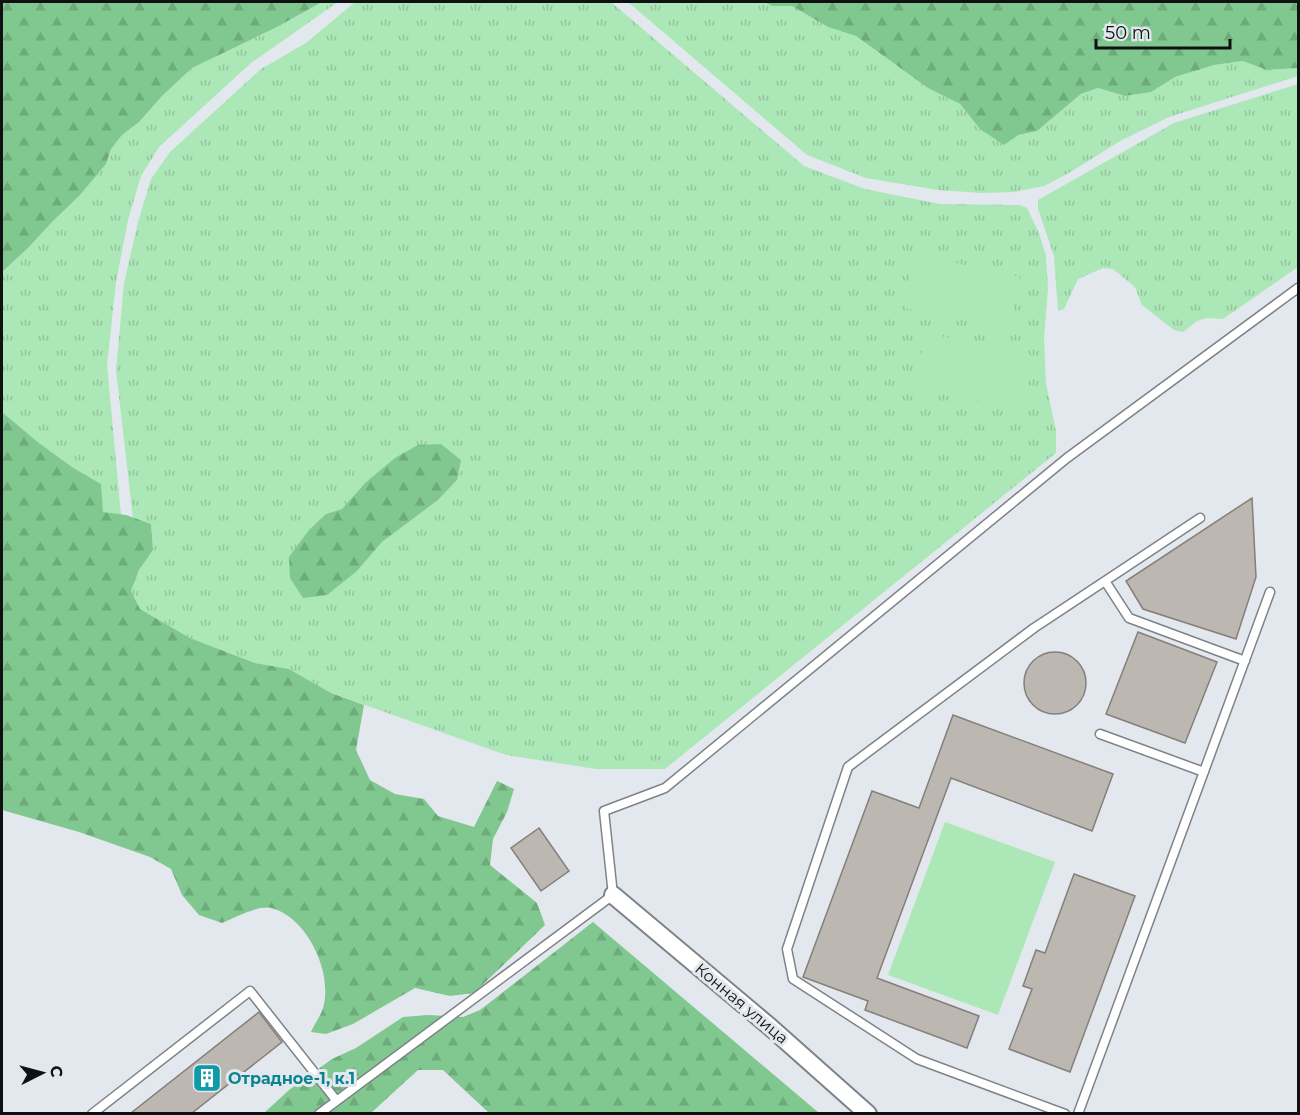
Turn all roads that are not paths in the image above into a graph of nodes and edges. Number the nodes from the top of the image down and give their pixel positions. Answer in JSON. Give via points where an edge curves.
{"nodes":[{"id":1,"x":1299,"y":288,"type":"edge"},
{"id":2,"x":1200,"y":518,"type":"dead end"},
{"id":3,"x":1105,"y":581,"type":"junction"},
{"id":4,"x":1270,"y":592,"type":"dead end"},
{"id":5,"x":1245,"y":661,"type":"junction"},
{"id":6,"x":1100,"y":734,"type":"dead end"},
{"id":7,"x":1204,"y":772,"type":"junction"},
{"id":8,"x":613,"y":895,"type":"junction"},
{"id":9,"x":336,"y":1100,"type":"junction"},
{"id":10,"x":92,"y":1113,"type":"edge"},
{"id":11,"x":319,"y":1113,"type":"edge"},
{"id":12,"x":868,"y":1113,"type":"edge"},
{"id":13,"x":1065,"y":1113,"type":"edge"},
{"id":14,"x":1078,"y":1113,"type":"edge"}],
"edges":[{"from":1,"to":8,"type":"lane","via":[[1067,458],[665,788],[604,811]]},
{"from":2,"to":3,"type":"lane"},
{"from":3,"to":5,"type":"lane","via":[[1129,618]]},
{"from":3,"to":13,"type":"lane","via":[[1034,628],[848,767],[788,949],[793,979],[917,1059]]},
{"from":4,"to":5,"type":"lane"},
{"from":5,"to":7,"type":"lane"},
{"from":6,"to":7,"type":"lane"},
{"from":7,"to":14,"type":"lane"},
{"from":8,"to":9,"type":"lane"},
{"from":8,"to":12,"type":"street","name":"Конная улица"},
{"from":9,"to":10,"type":"lane","via":[[250,991]]},
{"from":9,"to":11,"type":"lane"}]}
